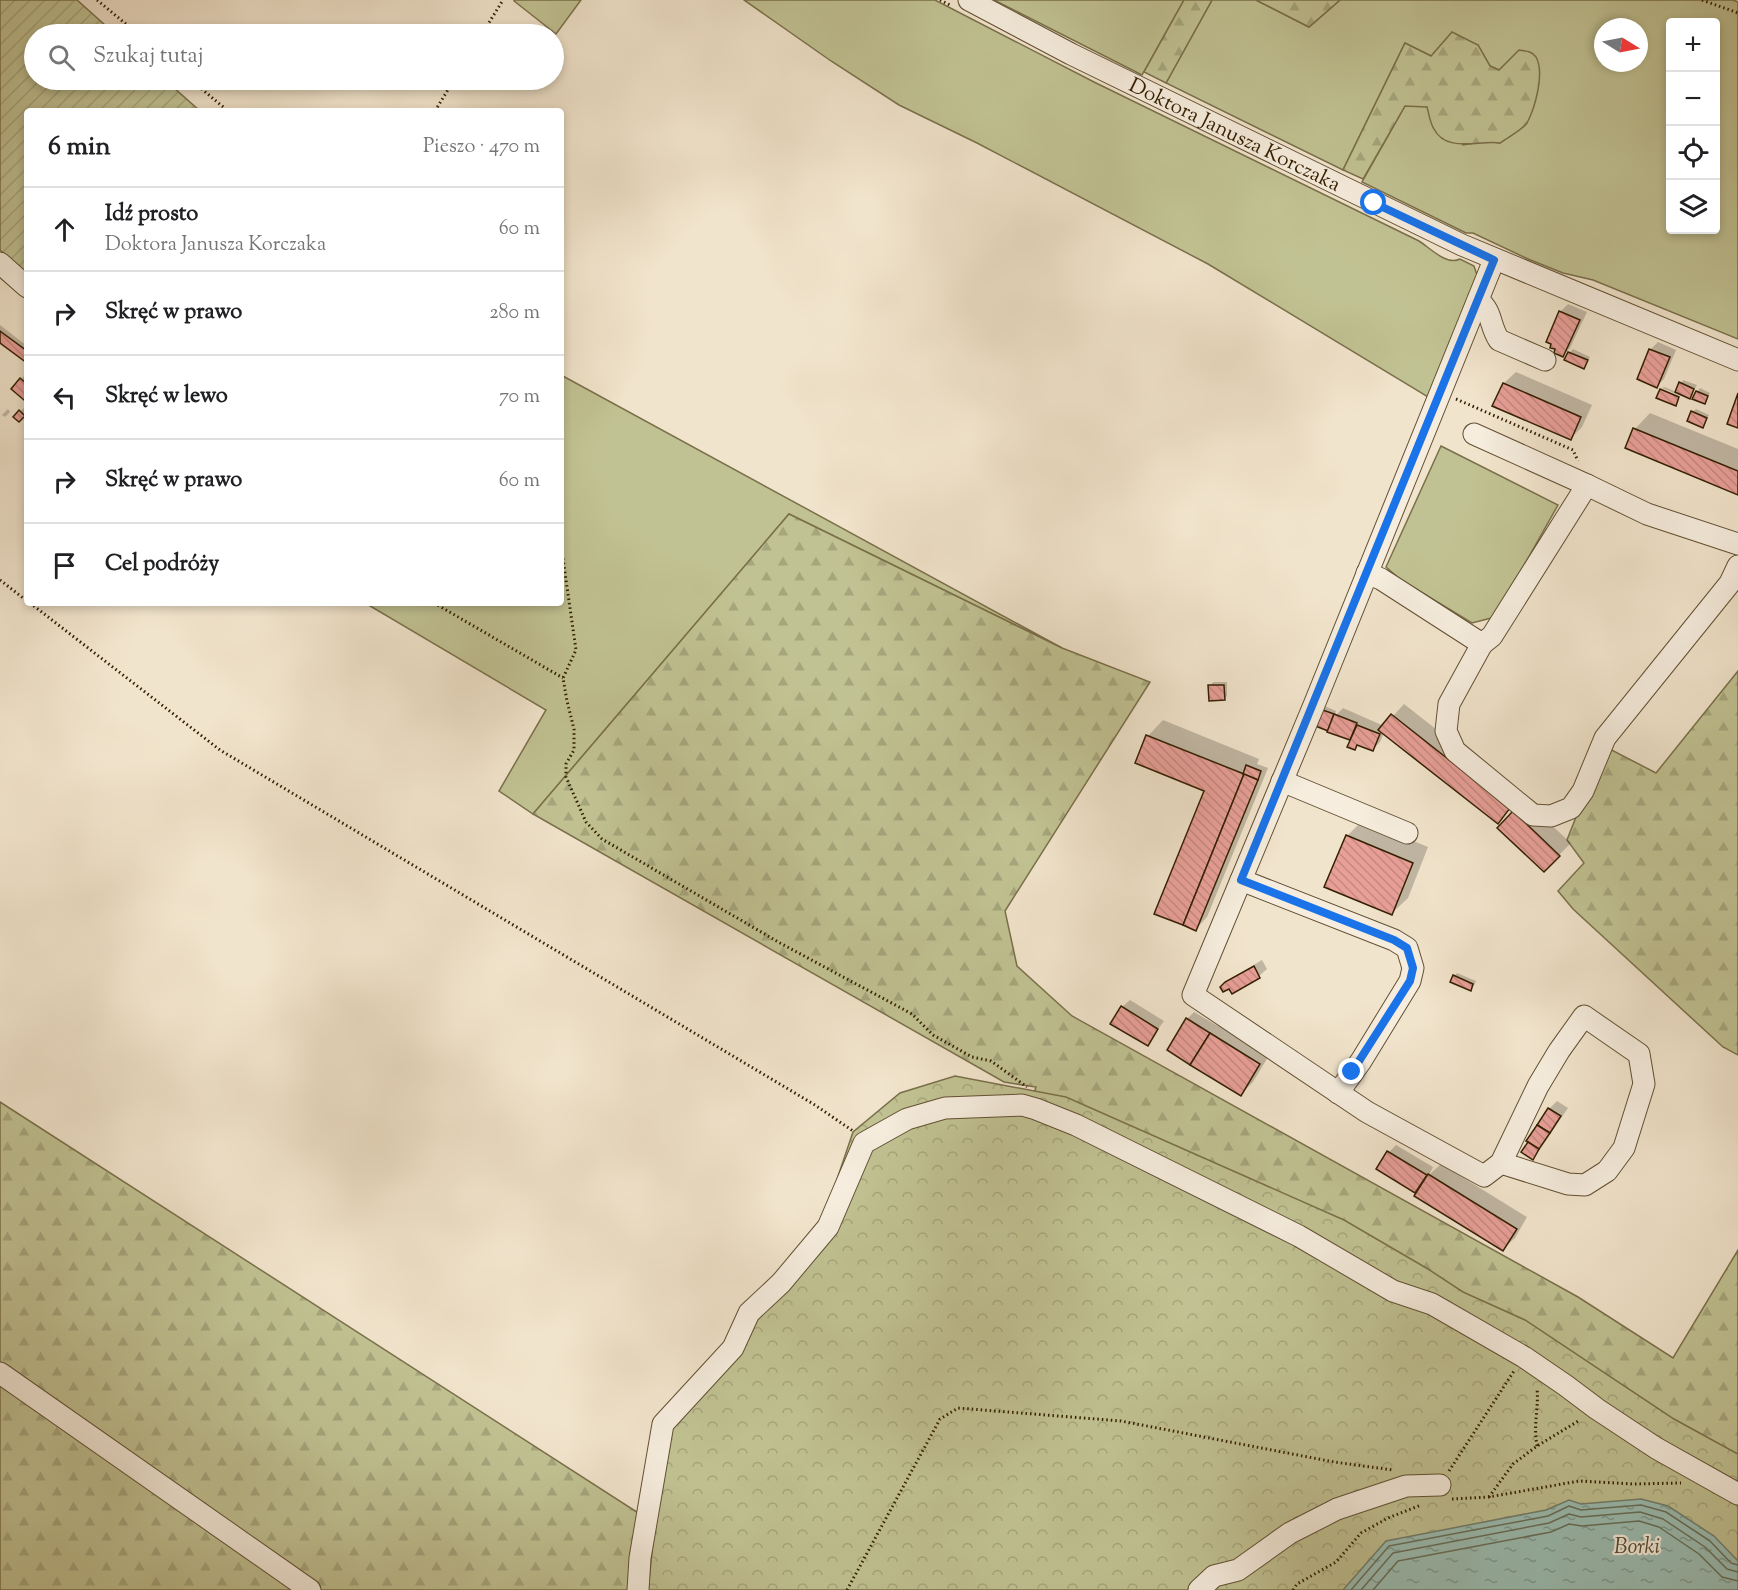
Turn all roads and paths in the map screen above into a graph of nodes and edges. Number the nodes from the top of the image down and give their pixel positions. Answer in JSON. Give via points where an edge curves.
{"nodes":[{"id":1,"x":97,"y":0,"type":"edge"},
{"id":2,"x":503,"y":0,"type":"edge"},
{"id":3,"x":969,"y":0,"type":"edge"},
{"id":4,"x":1702,"y":0,"type":"edge"},
{"id":5,"x":1738,"y":13,"type":"edge"},
{"id":6,"x":126,"y":24,"type":"edge"},
{"id":7,"x":488,"y":24,"type":"edge"},
{"id":8,"x":203,"y":90,"type":"edge"},
{"id":9,"x":448,"y":90,"type":"edge"},
{"id":10,"x":224,"y":108,"type":"edge"},
{"id":11,"x":437,"y":108,"type":"edge"},
{"id":12,"x":1494,"y":260,"type":"junction"},
{"id":13,"x":0,"y":263,"type":"edge"},
{"id":14,"x":24,"y":284,"type":"edge"},
{"id":15,"x":1478,"y":300,"type":"junction"},
{"id":16,"x":1545,"y":360,"type":"dead end"},
{"id":17,"x":1738,"y":360,"type":"edge"},
{"id":18,"x":1459,"y":400,"type":"dead end"},
{"id":19,"x":1474,"y":435,"type":"dead end"},
{"id":20,"x":1573,"y":450,"type":"dead end"},
{"id":21,"x":1587,"y":485,"type":"junction"},
{"id":22,"x":1738,"y":544,"type":"edge"},
{"id":23,"x":564,"y":566,"type":"edge"},
{"id":24,"x":1738,"y":566,"type":"edge"},
{"id":25,"x":1367,"y":573,"type":"junction"},
{"id":26,"x":0,"y":580,"type":"edge"},
{"id":27,"x":24,"y":599,"type":"edge"},
{"id":28,"x":33,"y":606,"type":"edge"},
{"id":29,"x":439,"y":606,"type":"edge"},
{"id":30,"x":1482,"y":644,"type":"junction"},
{"id":31,"x":563,"y":678,"type":"junction"},
{"id":32,"x":1282,"y":781,"type":"junction"},
{"id":33,"x":1407,"y":833,"type":"dead end"},
{"id":34,"x":1241,"y":880,"type":"junction"},
{"id":35,"x":1338,"y":1093,"type":"junction"},
{"id":36,"x":1036,"y":1109,"type":"junction"},
{"id":37,"x":864,"y":1143,"type":"junction"},
{"id":38,"x":1501,"y":1162,"type":"junction"},
{"id":39,"x":1535,"y":1365,"type":"junction"},
{"id":40,"x":0,"y":1373,"type":"edge"},
{"id":41,"x":1597,"y":1409,"type":"junction"},
{"id":42,"x":1537,"y":1446,"type":"junction"},
{"id":43,"x":1394,"y":1470,"type":"dead end"},
{"id":44,"x":1689,"y":1484,"type":"dead end"},
{"id":45,"x":1442,"y":1492,"type":"joint"},
{"id":46,"x":1738,"y":1494,"type":"edge"},
{"id":47,"x":1488,"y":1497,"type":"junction"},
{"id":48,"x":310,"y":1590,"type":"edge"},
{"id":49,"x":638,"y":1590,"type":"edge"},
{"id":50,"x":847,"y":1590,"type":"edge"},
{"id":51,"x":1200,"y":1590,"type":"edge"}],
"edges":[{"from":1,"to":6,"type":"path"},
{"from":2,"to":7,"type":"path"},
{"from":3,"to":12,"type":"street","name":"Doktora Janusza Korczaka","via":[[1071,54]]},
{"from":4,"to":5,"type":"path"},
{"from":8,"to":10,"type":"path"},
{"from":9,"to":11,"type":"path"},
{"from":12,"to":15,"type":"street"},
{"from":12,"to":17,"type":"street","name":"Doktora Janusza Korczaka"},
{"from":13,"to":14,"type":"street"},
{"from":15,"to":16,"type":"street","via":[[1486,306],[1499,340]]},
{"from":15,"to":25,"type":"street"},
{"from":18,"to":20,"type":"path"},
{"from":19,"to":21,"type":"street"},
{"from":21,"to":22,"type":"street","via":[[1647,514]]},
{"from":21,"to":30,"type":"street","via":[[1492,636]]},
{"from":23,"to":31,"type":"path","via":[[576,650]]},
{"from":24,"to":30,"type":"street","via":[[1730,583],[1605,738],[1583,791],[1571,808],[1551,816],[1533,815],[1455,751],[1446,731],[1449,704]]},
{"from":25,"to":30,"type":"street"},
{"from":25,"to":32,"type":"street"},
{"from":26,"to":27,"type":"path"},
{"from":28,"to":37,"type":"path","via":[[220,750],[815,1105],[850,1128]]},
{"from":29,"to":31,"type":"path"},
{"from":31,"to":36,"type":"path","via":[[574,729],[574,750],[566,764],[566,777],[586,822],[602,839],[912,1014],[943,1041],[972,1057],[990,1061],[1029,1088],[1038,1100]]},
{"from":32,"to":33,"type":"street"},
{"from":32,"to":34,"type":"street"},
{"from":34,"to":35,"type":"street","via":[[1193,996]]},
{"from":34,"to":35,"type":"street","via":[[1407,948],[1413,968],[1410,981]]},
{"from":35,"to":38,"type":"street","via":[[1484,1176]]},
{"from":36,"to":37,"type":"street","via":[[1022,1105],[945,1108],[907,1119]]},
{"from":36,"to":39,"type":"street","via":[[1299,1236],[1392,1290],[1432,1304]]},
{"from":37,"to":49,"type":"street","via":[[828,1227],[781,1283],[748,1313],[733,1348],[663,1424]]},
{"from":38,"to":38,"type":"street","via":[[1568,1184],[1585,1185],[1607,1171],[1624,1148],[1644,1084],[1639,1054],[1584,1016],[1543,1077]]},
{"from":39,"to":41,"type":"street"},
{"from":39,"to":42,"type":"path","via":[[1539,1402],[1534,1428]]},
{"from":40,"to":48,"type":"street"},
{"from":41,"to":42,"type":"path"},
{"from":41,"to":46,"type":"street"},
{"from":42,"to":47,"type":"path","via":[[1513,1464]]},
{"from":43,"to":50,"type":"path","via":[[1121,1421],[958,1408],[940,1419]]},
{"from":44,"to":47,"type":"path","via":[[1579,1481]]},
{"from":45,"to":47,"type":"path"},
{"from":45,"to":51,"type":"street","via":[[1406,1486],[1337,1509],[1290,1533],[1238,1570],[1214,1576]]}]}
